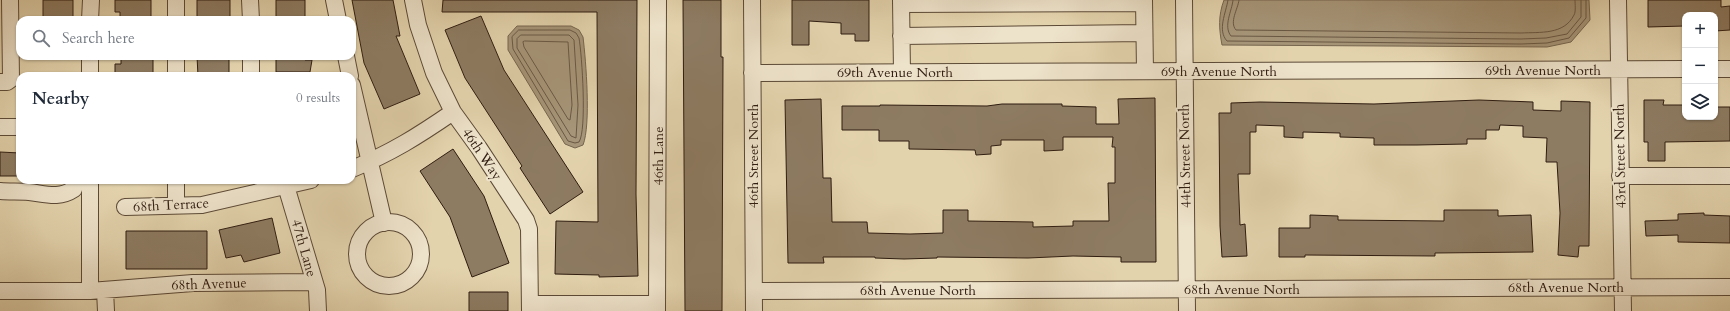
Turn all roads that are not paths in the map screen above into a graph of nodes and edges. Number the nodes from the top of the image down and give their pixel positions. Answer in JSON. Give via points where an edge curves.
{"nodes":[{"id":1,"x":10,"y":0,"type":"edge"},
{"id":2,"x":90,"y":0,"type":"edge"},
{"id":3,"x":176,"y":0,"type":"edge"},
{"id":4,"x":250,"y":0,"type":"edge"},
{"id":5,"x":334,"y":0,"type":"edge"},
{"id":6,"x":413,"y":0,"type":"edge"},
{"id":7,"x":658,"y":0,"type":"edge"},
{"id":8,"x":752,"y":0,"type":"edge"},
{"id":9,"x":1184,"y":0,"type":"edge"},
{"id":10,"x":1618,"y":0,"type":"edge"},
{"id":11,"x":901,"y":2,"type":"edge"},
{"id":12,"x":1144,"y":2,"type":"edge"},
{"id":13,"x":90,"y":16,"type":"edge"},
{"id":14,"x":176,"y":16,"type":"edge"},
{"id":15,"x":250,"y":16,"type":"edge"},
{"id":16,"x":337,"y":16,"type":"edge"},
{"id":17,"x":1144,"y":33,"type":"junction"},
{"id":18,"x":901,"y":36,"type":"junction"},
{"id":19,"x":90,"y":60,"type":"edge"},
{"id":20,"x":176,"y":60,"type":"edge"},
{"id":21,"x":251,"y":60,"type":"edge"},
{"id":22,"x":347,"y":60,"type":"edge"},
{"id":23,"x":1619,"y":69,"type":"junction"},
{"id":24,"x":1682,"y":69,"type":"edge"},
{"id":25,"x":1718,"y":69,"type":"edge"},
{"id":26,"x":1730,"y":69,"type":"edge"},
{"id":27,"x":1145,"y":71,"type":"junction"},
{"id":28,"x":1184,"y":71,"type":"junction"},
{"id":29,"x":90,"y":72,"type":"edge"},
{"id":30,"x":176,"y":72,"type":"edge"},
{"id":31,"x":251,"y":72,"type":"edge"},
{"id":32,"x":349,"y":72,"type":"edge"},
{"id":33,"x":902,"y":72,"type":"junction"},
{"id":34,"x":752,"y":73,"type":"junction"},
{"id":35,"x":0,"y":82,"type":"edge"},
{"id":36,"x":356,"y":103,"type":"edge"},
{"id":37,"x":453,"y":112,"type":"junction"},
{"id":38,"x":0,"y":127,"type":"edge"},
{"id":39,"x":16,"y":127,"type":"edge"},
{"id":40,"x":369,"y":162,"type":"junction"},
{"id":41,"x":356,"y":167,"type":"edge"},
{"id":42,"x":1620,"y":176,"type":"junction"},
{"id":43,"x":1730,"y":176,"type":"edge"},
{"id":44,"x":75,"y":184,"type":"edge"},
{"id":45,"x":90,"y":184,"type":"edge"},
{"id":46,"x":176,"y":184,"type":"edge"},
{"id":47,"x":294,"y":184,"type":"edge"},
{"id":48,"x":286,"y":186,"type":"junction"},
{"id":49,"x":251,"y":187,"type":"edge"},
{"id":50,"x":0,"y":191,"type":"edge"},
{"id":51,"x":176,"y":206,"type":"junction"},
{"id":52,"x":125,"y":207,"type":"dead end"},
{"id":53,"x":384,"y":223,"type":"dead end"},
{"id":54,"x":314,"y":282,"type":"junction"},
{"id":55,"x":1622,"y":287,"type":"junction"},
{"id":56,"x":1730,"y":287,"type":"edge"},
{"id":57,"x":1186,"y":289,"type":"junction"},
{"id":58,"x":97,"y":290,"type":"junction"},
{"id":59,"x":0,"y":291,"type":"edge"},
{"id":60,"x":754,"y":291,"type":"junction"},
{"id":61,"x":530,"y":307,"type":"edge"},
{"id":62,"x":657,"y":308,"type":"edge"},
{"id":63,"x":106,"y":311,"type":"edge"},
{"id":64,"x":318,"y":311,"type":"edge"},
{"id":65,"x":754,"y":311,"type":"edge"},
{"id":66,"x":1187,"y":311,"type":"edge"},
{"id":67,"x":1623,"y":311,"type":"edge"}],
"edges":[{"from":1,"to":35,"type":"street","via":[[11,79]]},
{"from":2,"to":13,"type":"street"},
{"from":3,"to":14,"type":"street"},
{"from":4,"to":15,"type":"street"},
{"from":5,"to":16,"type":"street"},
{"from":6,"to":37,"type":"street","name":"46th Way","via":[[418,25],[434,73]]},
{"from":7,"to":62,"type":"street","name":"46th Lane"},
{"from":8,"to":34,"type":"street","name":"46th Street North"},
{"from":9,"to":28,"type":"street","name":"44th Street North"},
{"from":10,"to":23,"type":"street","name":"43rd Street North"},
{"from":11,"to":12,"type":"street"},
{"from":11,"to":18,"type":"street"},
{"from":12,"to":17,"type":"street"},
{"from":17,"to":18,"type":"street"},
{"from":17,"to":27,"type":"street"},
{"from":18,"to":33,"type":"street"},
{"from":19,"to":29,"type":"street"},
{"from":20,"to":30,"type":"street"},
{"from":21,"to":31,"type":"street"},
{"from":22,"to":32,"type":"street"},
{"from":23,"to":24,"type":"street","name":"69th Avenue North"},
{"from":23,"to":28,"type":"street","name":"69th Avenue North"},
{"from":23,"to":42,"type":"street","name":"43rd Street North"},
{"from":25,"to":26,"type":"street"},
{"from":27,"to":28,"type":"street","name":"69th Avenue North"},
{"from":27,"to":33,"type":"street","name":"69th Avenue North"},
{"from":28,"to":57,"type":"street","name":"44th Street North"},
{"from":33,"to":34,"type":"street","name":"69th Avenue North"},
{"from":34,"to":60,"type":"street","name":"46th Street North"},
{"from":36,"to":40,"type":"street"},
{"from":37,"to":40,"type":"street","via":[[412,140]]},
{"from":37,"to":61,"type":"street","name":"46th Way","via":[[526,220],[529,229]]},
{"from":38,"to":39,"type":"street"},
{"from":40,"to":41,"type":"street"},
{"from":40,"to":53,"type":"street"},
{"from":42,"to":43,"type":"street"},
{"from":42,"to":55,"type":"street","name":"43rd Street North"},
{"from":44,"to":50,"type":"street","via":[[74,189],[66,194],[47,196]]},
{"from":45,"to":58,"type":"street"},
{"from":46,"to":51,"type":"street"},
{"from":47,"to":48,"type":"street","name":"68th Terrace"},
{"from":48,"to":49,"type":"street","name":"68th Terrace"},
{"from":48,"to":54,"type":"street","name":"47th Lane"},
{"from":49,"to":51,"type":"street","name":"68th Terrace","via":[[202,205]]},
{"from":51,"to":52,"type":"street","name":"68th Terrace"},
{"from":54,"to":58,"type":"street","name":"68th Avenue","via":[[193,283]]},
{"from":54,"to":64,"type":"street","name":"47th Lane"},
{"from":55,"to":56,"type":"street","name":"68th Avenue North"},
{"from":55,"to":57,"type":"street","name":"68th Avenue North"},
{"from":55,"to":67,"type":"street","name":"43rd Street North"},
{"from":57,"to":60,"type":"street","name":"68th Avenue North"},
{"from":57,"to":66,"type":"street","name":"44th Street North"},
{"from":58,"to":59,"type":"street"},
{"from":58,"to":63,"type":"street"},
{"from":60,"to":65,"type":"street","name":"46th Street North"},
{"from":61,"to":62,"type":"street"}]}
